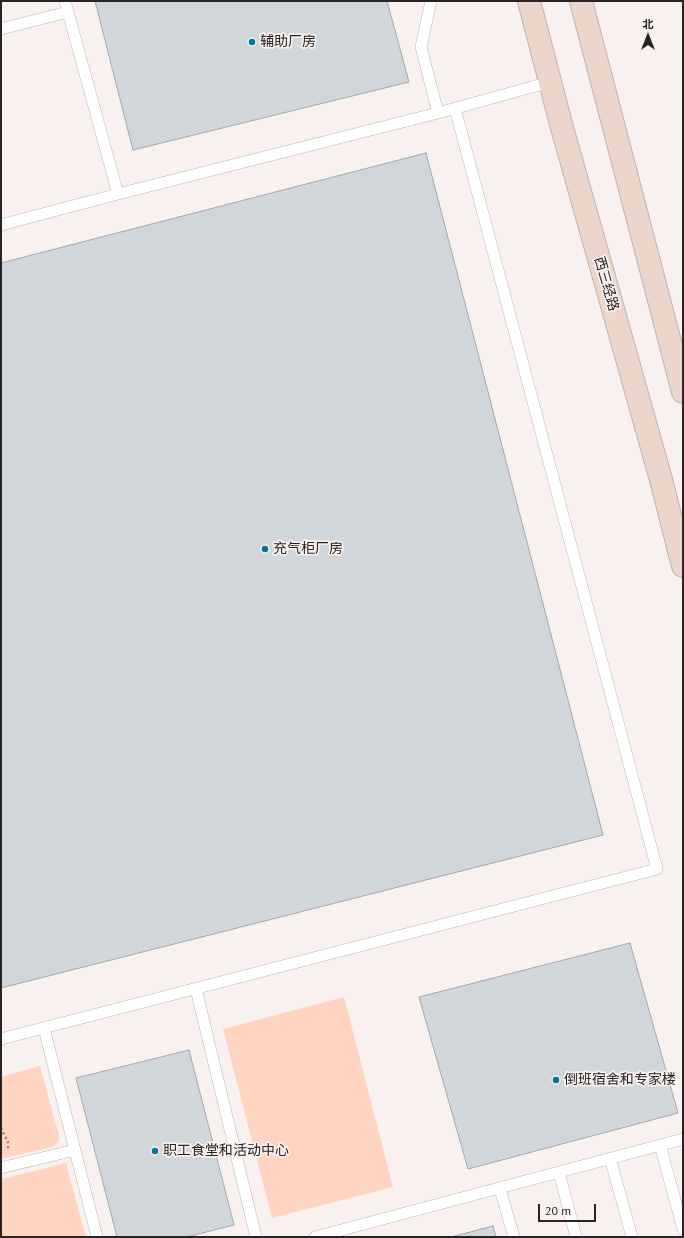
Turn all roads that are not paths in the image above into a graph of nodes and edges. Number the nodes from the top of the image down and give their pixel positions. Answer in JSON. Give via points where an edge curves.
{"nodes":[{"id":1,"x":431,"y":1,"type":"edge"},
{"id":2,"x":529,"y":1,"type":"edge"},
{"id":3,"x":581,"y":1,"type":"edge"},
{"id":4,"x":66,"y":6,"type":"edge"},
{"id":5,"x":1,"y":29,"type":"edge"},
{"id":6,"x":550,"y":82,"type":"junction"},
{"id":7,"x":455,"y":108,"type":"junction"},
{"id":8,"x":438,"y":114,"type":"junction"},
{"id":9,"x":118,"y":194,"type":"junction"},
{"id":10,"x":1,"y":225,"type":"edge"},
{"id":11,"x":683,"y":392,"type":"edge"},
{"id":12,"x":683,"y":566,"type":"edge"},
{"id":13,"x":196,"y":989,"type":"junction"},
{"id":14,"x":44,"y":1028,"type":"junction"},
{"id":15,"x":1,"y":1039,"type":"edge"},
{"id":16,"x":683,"y":1139,"type":"edge"},
{"id":17,"x":660,"y":1145,"type":"junction"},
{"id":18,"x":75,"y":1150,"type":"junction"},
{"id":19,"x":610,"y":1158,"type":"junction"},
{"id":20,"x":1,"y":1168,"type":"edge"},
{"id":21,"x":559,"y":1172,"type":"junction"},
{"id":22,"x":500,"y":1189,"type":"junction"},
{"id":23,"x":683,"y":1228,"type":"edge"},
{"id":24,"x":97,"y":1237,"type":"edge"},
{"id":25,"x":256,"y":1237,"type":"edge"},
{"id":26,"x":315,"y":1237,"type":"edge"},
{"id":27,"x":514,"y":1237,"type":"edge"},
{"id":28,"x":576,"y":1237,"type":"edge"},
{"id":29,"x":632,"y":1237,"type":"edge"}],
"edges":[{"from":1,"to":8,"type":"lane","via":[[421,48]]},
{"from":2,"to":6,"type":"main road","name":"西三经路"},
{"from":3,"to":11,"type":"main road"},
{"from":4,"to":5,"type":"lane"},
{"from":4,"to":9,"type":"lane"},
{"from":6,"to":7,"type":"lane"},
{"from":6,"to":12,"type":"main road","name":"西三经路"},
{"from":7,"to":8,"type":"lane"},
{"from":7,"to":13,"type":"lane","via":[[657,870]]},
{"from":8,"to":9,"type":"lane"},
{"from":9,"to":10,"type":"lane"},
{"from":13,"to":14,"type":"lane"},
{"from":13,"to":25,"type":"lane"},
{"from":14,"to":15,"type":"lane"},
{"from":14,"to":18,"type":"lane"},
{"from":16,"to":17,"type":"lane"},
{"from":17,"to":19,"type":"lane"},
{"from":17,"to":23,"type":"lane"},
{"from":18,"to":20,"type":"lane"},
{"from":18,"to":24,"type":"lane"},
{"from":19,"to":21,"type":"lane"},
{"from":19,"to":29,"type":"lane"},
{"from":21,"to":22,"type":"lane"},
{"from":21,"to":28,"type":"lane"},
{"from":22,"to":26,"type":"lane"},
{"from":22,"to":27,"type":"lane"}]}
